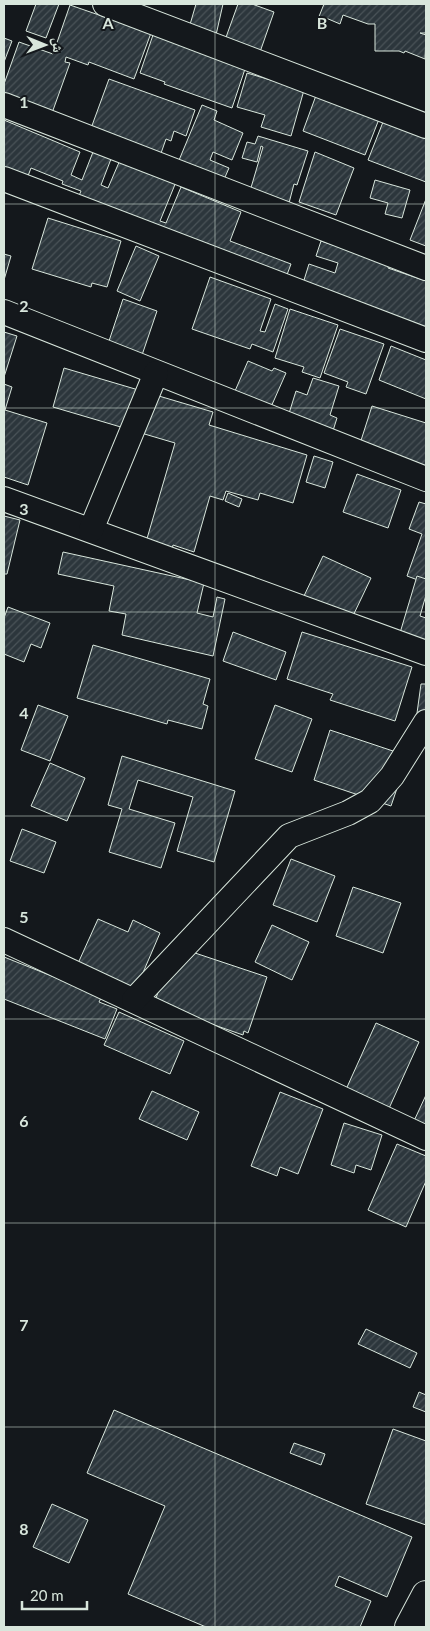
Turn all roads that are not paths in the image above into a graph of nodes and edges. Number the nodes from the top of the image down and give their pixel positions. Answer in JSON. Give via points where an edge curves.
{"nodes":[{"id":1,"x":106,"y":4,"type":"edge"},
{"id":2,"x":4,"y":106,"type":"edge"},
{"id":3,"x":426,"y":126,"type":"edge"},
{"id":4,"x":4,"y":179,"type":"edge"},
{"id":5,"x":426,"y":268,"type":"edge"},
{"id":6,"x":4,"y":312,"type":"edge"},
{"id":7,"x":426,"y":340,"type":"edge"},
{"id":8,"x":156,"y":373,"type":"junction"},
{"id":9,"x":426,"y":479,"type":"edge"},
{"id":10,"x":4,"y":499,"type":"edge"},
{"id":11,"x":91,"y":530,"type":"junction"},
{"id":12,"x":426,"y":653,"type":"edge"},
{"id":13,"x":426,"y":722,"type":"edge"},
{"id":14,"x":4,"y":940,"type":"edge"},
{"id":15,"x":134,"y":1000,"type":"junction"},
{"id":16,"x":426,"y":1138,"type":"edge"},
{"id":17,"x":426,"y":1595,"type":"edge"},
{"id":18,"x":409,"y":1627,"type":"edge"}],
"edges":[{"from":1,"to":3,"type":"street"},
{"from":2,"to":5,"type":"street"},
{"from":4,"to":7,"type":"street"},
{"from":6,"to":8,"type":"street"},
{"from":8,"to":9,"type":"street"},
{"from":8,"to":11,"type":"street"},
{"from":10,"to":11,"type":"street"},
{"from":11,"to":12,"type":"street"},
{"from":13,"to":15,"type":"street","via":[[392,776],[370,801],[289,836]]},
{"from":14,"to":15,"type":"street"},
{"from":15,"to":16,"type":"street"},
{"from":17,"to":18,"type":"highway"}]}
